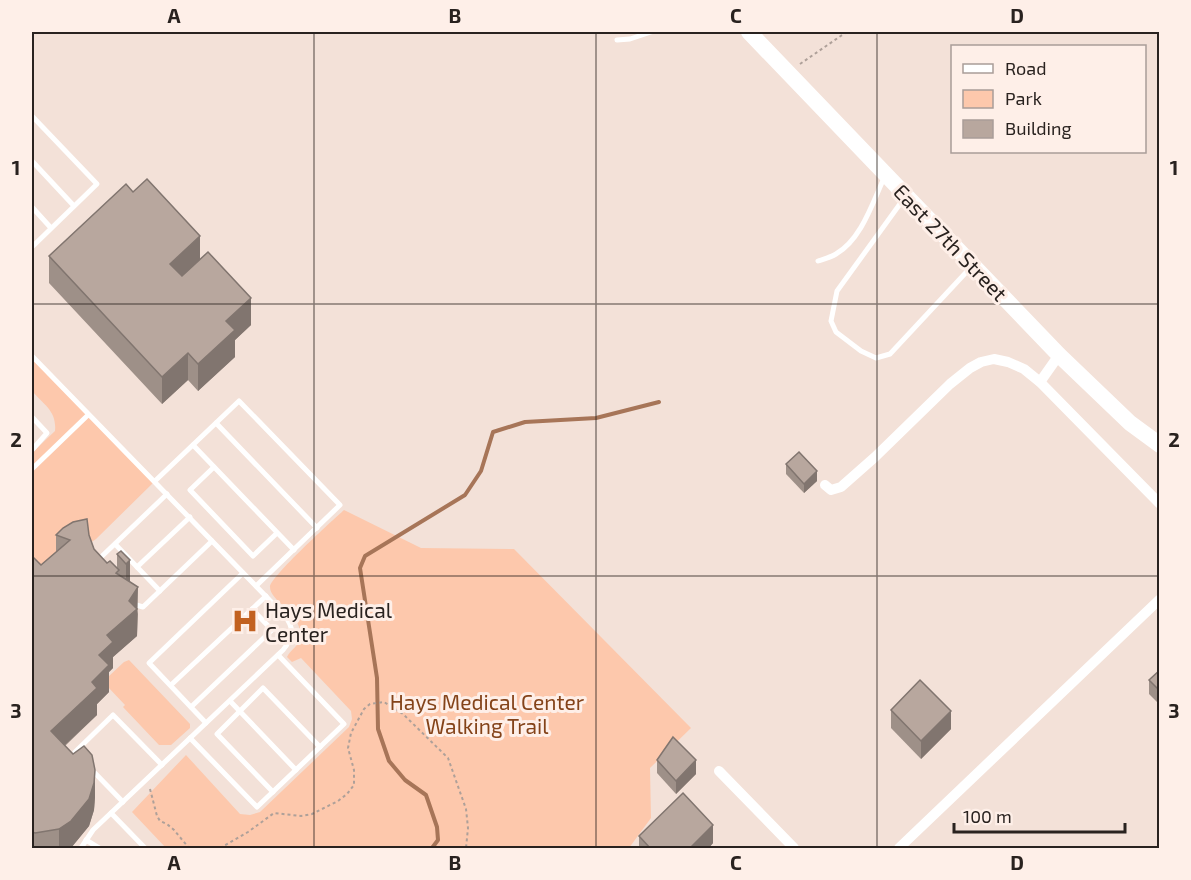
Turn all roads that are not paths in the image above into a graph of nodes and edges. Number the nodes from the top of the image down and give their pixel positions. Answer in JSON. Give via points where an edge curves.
{"nodes":[{"id":1,"x":651,"y":32,"type":"edge"},
{"id":2,"x":748,"y":32,"type":"edge"},
{"id":3,"x":617,"y":40,"type":"dead end"},
{"id":4,"x":32,"y":116,"type":"edge"},
{"id":5,"x":32,"y":162,"type":"edge"},
{"id":6,"x":885,"y":174,"type":"junction"},
{"id":7,"x":906,"y":195,"type":"junction"},
{"id":8,"x":74,"y":206,"type":"junction"},
{"id":9,"x":32,"y":207,"type":"edge"},
{"id":10,"x":51,"y":228,"type":"junction"},
{"id":11,"x":32,"y":247,"type":"edge"},
{"id":12,"x":819,"y":261,"type":"dead end"},
{"id":13,"x":973,"y":265,"type":"junction"},
{"id":14,"x":1059,"y":355,"type":"junction"},
{"id":15,"x":32,"y":356,"type":"edge"},
{"id":16,"x":1040,"y":382,"type":"junction"},
{"id":17,"x":88,"y":415,"type":"junction"},
{"id":18,"x":32,"y":417,"type":"edge"},
{"id":19,"x":216,"y":423,"type":"junction"},
{"id":20,"x":193,"y":445,"type":"junction"},
{"id":21,"x":1160,"y":445,"type":"edge"},
{"id":22,"x":32,"y":450,"type":"edge"},
{"id":23,"x":32,"y":467,"type":"edge"},
{"id":24,"x":214,"y":467,"type":"junction"},
{"id":25,"x":155,"y":481,"type":"junction"},
{"id":26,"x":825,"y":485,"type":"dead end"},
{"id":27,"x":167,"y":494,"type":"junction"},
{"id":28,"x":1160,"y":504,"type":"edge"},
{"id":29,"x":190,"y":518,"type":"junction"},
{"id":30,"x":316,"y":528,"type":"junction"},
{"id":31,"x":278,"y":533,"type":"junction"},
{"id":32,"x":212,"y":541,"type":"junction"},
{"id":33,"x":115,"y":544,"type":"junction"},
{"id":34,"x":294,"y":550,"type":"junction"},
{"id":35,"x":101,"y":567,"type":"edge"},
{"id":36,"x":137,"y":567,"type":"junction"},
{"id":37,"x":243,"y":573,"type":"junction"},
{"id":38,"x":256,"y":586,"type":"junction"},
{"id":39,"x":160,"y":591,"type":"junction"},
{"id":40,"x":266,"y":596,"type":"junction"},
{"id":41,"x":128,"y":598,"type":"edge"},
{"id":42,"x":1160,"y":599,"type":"edge"},
{"id":43,"x":252,"y":609,"type":"junction"},
{"id":44,"x":278,"y":655,"type":"junction"},
{"id":45,"x":171,"y":686,"type":"junction"},
{"id":46,"x":230,"y":700,"type":"junction"},
{"id":47,"x":191,"y":707,"type":"junction"},
{"id":48,"x":240,"y":711,"type":"junction"},
{"id":49,"x":206,"y":723,"type":"junction"},
{"id":50,"x":190,"y":738,"type":"junction"},
{"id":51,"x":320,"y":747,"type":"junction"},
{"id":52,"x":81,"y":758,"type":"edge"},
{"id":53,"x":162,"y":765,"type":"junction"},
{"id":54,"x":88,"y":766,"type":"edge"},
{"id":55,"x":296,"y":770,"type":"junction"},
{"id":56,"x":719,"y":771,"type":"dead end"},
{"id":57,"x":273,"y":792,"type":"junction"},
{"id":58,"x":123,"y":802,"type":"junction"},
{"id":59,"x":111,"y":813,"type":"junction"},
{"id":60,"x":86,"y":840,"type":"junction"},
{"id":61,"x":81,"y":849,"type":"edge"},
{"id":62,"x":99,"y":849,"type":"edge"},
{"id":63,"x":145,"y":849,"type":"edge"},
{"id":64,"x":794,"y":849,"type":"edge"},
{"id":65,"x":899,"y":849,"type":"edge"}],
"edges":[{"from":1,"to":3,"type":"lane"},
{"from":2,"to":6,"type":"main road","name":"East 27th Street"},
{"from":4,"to":8,"type":"lane","via":[[97,184]]},
{"from":5,"to":8,"type":"lane"},
{"from":6,"to":7,"type":"main road","name":"East 27th Street"},
{"from":6,"to":12,"type":"lane","via":[[850,242]]},
{"from":7,"to":13,"type":"main road","name":"East 27th Street"},
{"from":7,"to":13,"type":"lane","via":[[837,291],[831,321],[836,332],[876,358],[890,354]]},
{"from":8,"to":10,"type":"lane"},
{"from":9,"to":10,"type":"lane"},
{"from":10,"to":11,"type":"lane"},
{"from":13,"to":14,"type":"main road","name":"East 27th Street"},
{"from":14,"to":16,"type":"street"},
{"from":14,"to":21,"type":"main road","name":"East 27th Street","via":[[1130,423]]},
{"from":15,"to":17,"type":"lane"},
{"from":16,"to":26,"type":"street","via":[[1008,362],[981,362],[950,384],[841,486],[831,490]]},
{"from":16,"to":28,"type":"street"},
{"from":17,"to":23,"type":"lane"},
{"from":17,"to":25,"type":"lane"},
{"from":18,"to":22,"type":"lane","via":[[47,433]]},
{"from":19,"to":20,"type":"lane"},
{"from":19,"to":30,"type":"lane"},
{"from":19,"to":30,"type":"lane","via":[[239,401],[340,505]]},
{"from":20,"to":24,"type":"lane"},
{"from":20,"to":25,"type":"lane"},
{"from":24,"to":31,"type":"lane"},
{"from":24,"to":31,"type":"lane","via":[[190,490],[237,540],[253,556]]},
{"from":25,"to":27,"type":"lane"},
{"from":27,"to":29,"type":"lane"},
{"from":27,"to":33,"type":"lane"},
{"from":29,"to":32,"type":"lane"},
{"from":29,"to":36,"type":"lane"},
{"from":30,"to":34,"type":"lane"},
{"from":31,"to":34,"type":"lane"},
{"from":32,"to":37,"type":"lane"},
{"from":32,"to":39,"type":"lane"},
{"from":33,"to":35,"type":"lane","via":[[99,559]]},
{"from":33,"to":36,"type":"lane"},
{"from":34,"to":38,"type":"lane"},
{"from":36,"to":39,"type":"lane"},
{"from":37,"to":38,"type":"lane"},
{"from":37,"to":45,"type":"lane","via":[[149,663]]},
{"from":38,"to":40,"type":"lane"},
{"from":39,"to":41,"type":"lane","via":[[143,607]]},
{"from":40,"to":43,"type":"lane"},
{"from":40,"to":44,"type":"lane","via":[[292,629],[290,642]]},
{"from":42,"to":65,"type":"street"},
{"from":43,"to":45,"type":"lane"},
{"from":43,"to":47,"type":"lane","via":[[272,630]]},
{"from":44,"to":46,"type":"lane"},
{"from":44,"to":51,"type":"lane","via":[[344,724]]},
{"from":45,"to":47,"type":"lane"},
{"from":46,"to":48,"type":"lane"},
{"from":46,"to":49,"type":"lane"},
{"from":47,"to":49,"type":"lane"},
{"from":48,"to":51,"type":"lane","via":[[263,688]]},
{"from":48,"to":55,"type":"lane"},
{"from":48,"to":57,"type":"lane","via":[[217,734]]},
{"from":49,"to":50,"type":"lane"},
{"from":50,"to":53,"type":"lane"},
{"from":50,"to":57,"type":"lane","via":[[257,807]]},
{"from":51,"to":55,"type":"lane"},
{"from":52,"to":53,"type":"lane","via":[[75,752],[113,715]]},
{"from":53,"to":58,"type":"lane"},
{"from":54,"to":58,"type":"lane"},
{"from":55,"to":57,"type":"lane"},
{"from":56,"to":64,"type":"street"},
{"from":58,"to":59,"type":"lane"},
{"from":59,"to":60,"type":"lane"},
{"from":59,"to":63,"type":"lane"},
{"from":60,"to":61,"type":"lane"},
{"from":60,"to":62,"type":"lane"}]}
